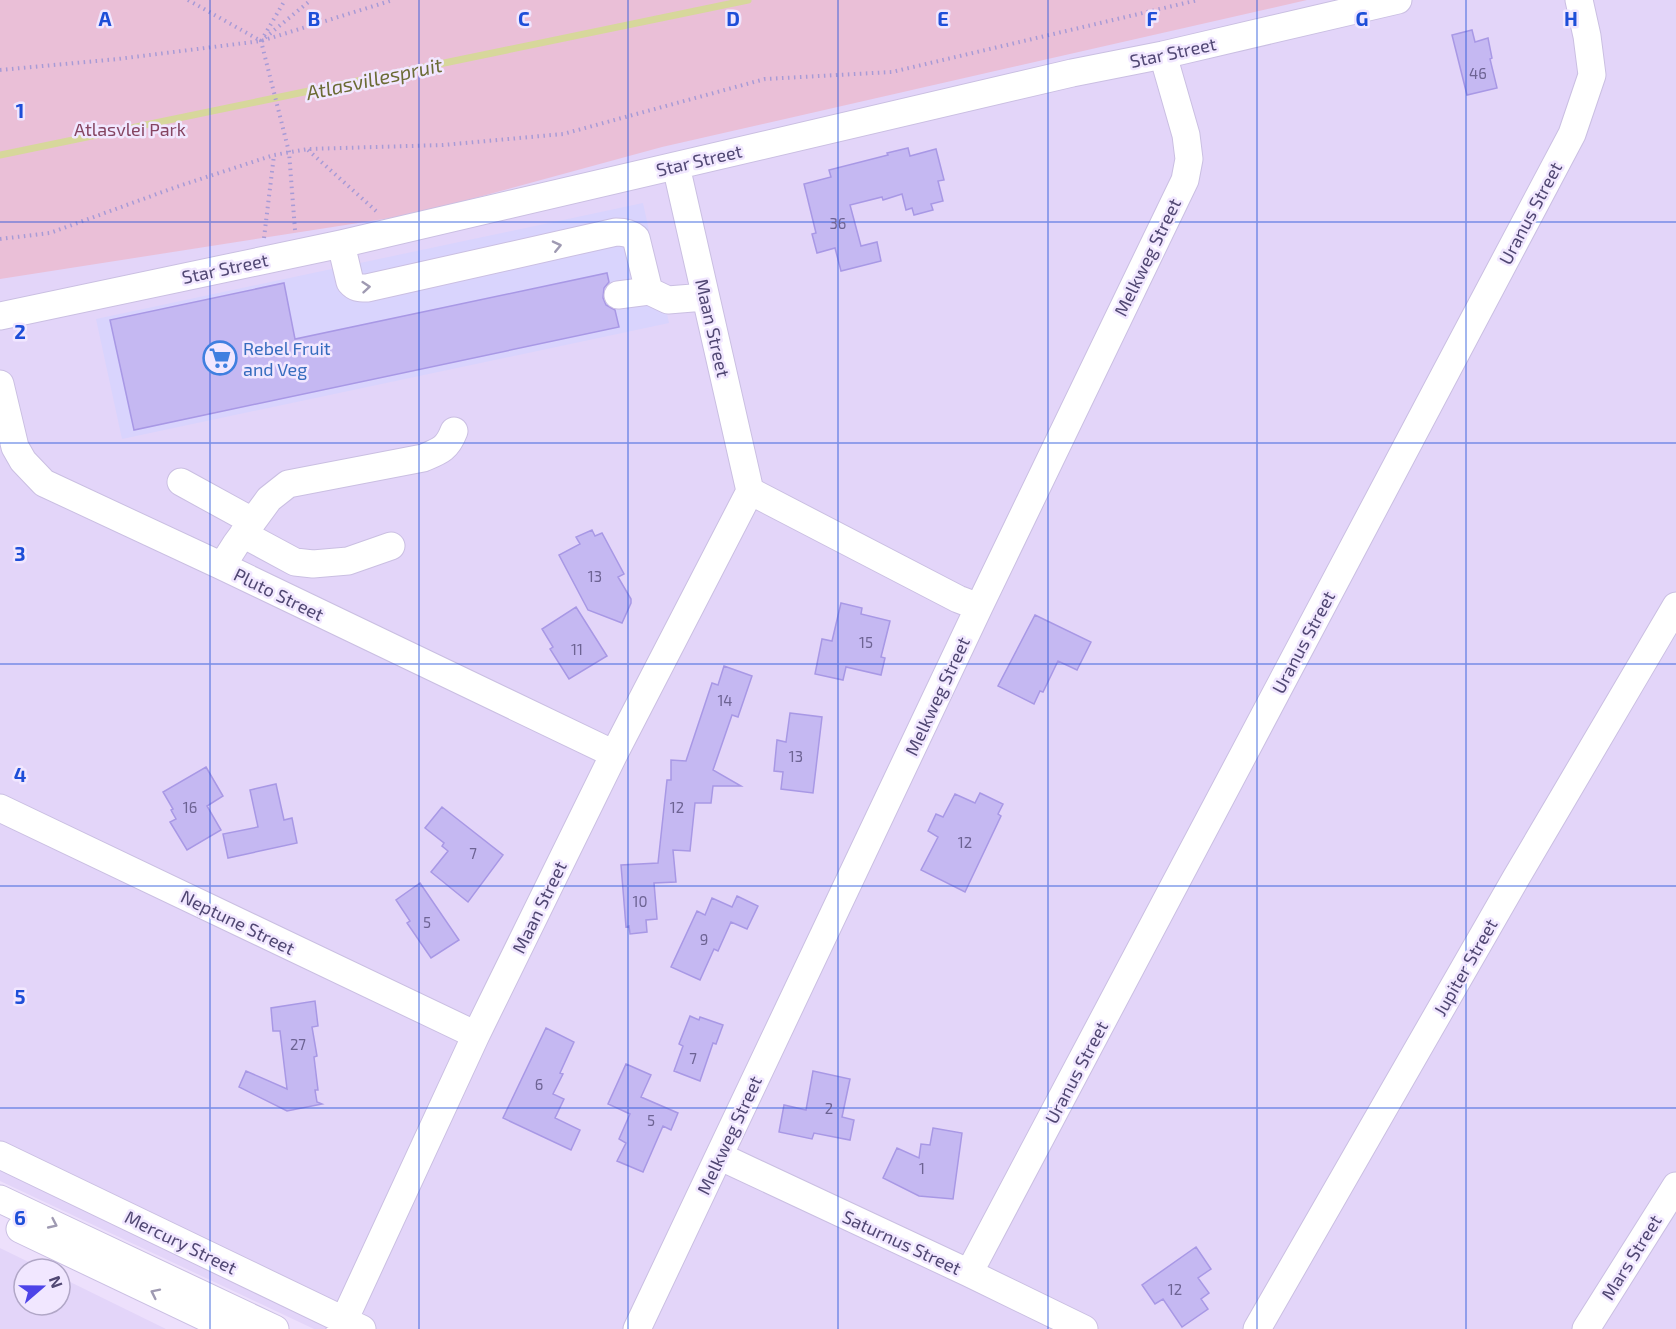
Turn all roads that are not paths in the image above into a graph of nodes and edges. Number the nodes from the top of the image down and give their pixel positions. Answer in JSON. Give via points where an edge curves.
{"nodes":[{"id":1,"x":1398,"y":0,"type":"edge"},
{"id":2,"x":1579,"y":0,"type":"edge"},
{"id":3,"x":1163,"y":55,"type":"junction"},
{"id":4,"x":676,"y":166,"type":"junction"},
{"id":5,"x":340,"y":244,"type":"junction"},
{"id":6,"x":649,"y":291,"type":"junction"},
{"id":7,"x":618,"y":295,"type":"dead end"},
{"id":8,"x":705,"y":297,"type":"junction"},
{"id":9,"x":0,"y":316,"type":"edge"},
{"id":10,"x":0,"y":384,"type":"edge"},
{"id":11,"x":454,"y":431,"type":"dead end"},
{"id":12,"x":181,"y":483,"type":"dead end"},
{"id":13,"x":750,"y":491,"type":"junction"},
{"id":14,"x":248,"y":528,"type":"junction"},
{"id":15,"x":391,"y":546,"type":"dead end"},
{"id":16,"x":222,"y":566,"type":"junction"},
{"id":17,"x":1676,"y":606,"type":"edge"},
{"id":18,"x":979,"y":607,"type":"junction"},
{"id":19,"x":614,"y":754,"type":"junction"},
{"id":20,"x":0,"y":808,"type":"edge"},
{"id":21,"x":476,"y":1035,"type":"junction"},
{"id":22,"x":0,"y":1155,"type":"edge"},
{"id":23,"x":719,"y":1156,"type":"junction"},
{"id":24,"x":1676,"y":1186,"type":"edge"},
{"id":25,"x":0,"y":1199,"type":"edge"},
{"id":26,"x":0,"y":1219,"type":"edge"},
{"id":27,"x":969,"y":1273,"type":"junction"},
{"id":28,"x":349,"y":1326,"type":"edge"},
{"id":29,"x":230,"y":1329,"type":"edge"},
{"id":30,"x":275,"y":1329,"type":"edge"},
{"id":31,"x":637,"y":1329,"type":"edge"},
{"id":32,"x":1084,"y":1329,"type":"edge"},
{"id":33,"x":1257,"y":1329,"type":"edge"},
{"id":34,"x":1586,"y":1329,"type":"edge"}],
"edges":[{"from":1,"to":3,"type":"street","name":"Star Street"},
{"from":2,"to":27,"type":"street","name":"Uranus Street","via":[[1592,75],[1572,134]]},
{"from":3,"to":4,"type":"street","name":"Star Street"},
{"from":3,"to":18,"type":"street","name":"Melkweg Street","via":[[1186,135],[1189,159],[1185,180]]},
{"from":4,"to":5,"type":"street","name":"Star Street"},
{"from":4,"to":8,"type":"street","name":"Maan Street"},
{"from":5,"to":6,"type":"street","one_way":true,"via":[[350,282],[354,287],[366,288],[624,232],[636,238]]},
{"from":5,"to":9,"type":"street","name":"Star Street"},
{"from":6,"to":7,"type":"street"},
{"from":6,"to":8,"type":"street","via":[[668,300]]},
{"from":8,"to":13,"type":"street","name":"Maan Street"},
{"from":10,"to":16,"type":"street","name":"Pluto Street","via":[[15,447],[22,461],[44,483]]},
{"from":11,"to":14,"type":"street","via":[[449,444],[423,458],[288,484],[269,499]]},
{"from":12,"to":14,"type":"street"},
{"from":13,"to":18,"type":"street"},
{"from":13,"to":19,"type":"street","name":"Maan Street"},
{"from":14,"to":15,"type":"street","via":[[295,562],[348,561]]},
{"from":14,"to":16,"type":"street"},
{"from":16,"to":19,"type":"street","name":"Pluto Street"},
{"from":17,"to":33,"type":"street","name":"Jupiter Street"},
{"from":18,"to":23,"type":"street","name":"Melkweg Street"},
{"from":19,"to":21,"type":"street","name":"Maan Street"},
{"from":20,"to":21,"type":"street","name":"Neptune Street"},
{"from":21,"to":28,"type":"street","name":"Maan Street"},
{"from":22,"to":28,"type":"street","name":"Mercury Street"},
{"from":23,"to":27,"type":"street","name":"Saturnus Street"},
{"from":23,"to":31,"type":"street","name":"Melkweg Street"},
{"from":24,"to":34,"type":"street","name":"Mars Street"},
{"from":25,"to":30,"type":"street","one_way":true},
{"from":29,"to":26,"type":"street","one_way":true},
{"from":27,"to":32,"type":"street","name":"Saturnus Street"}]}
